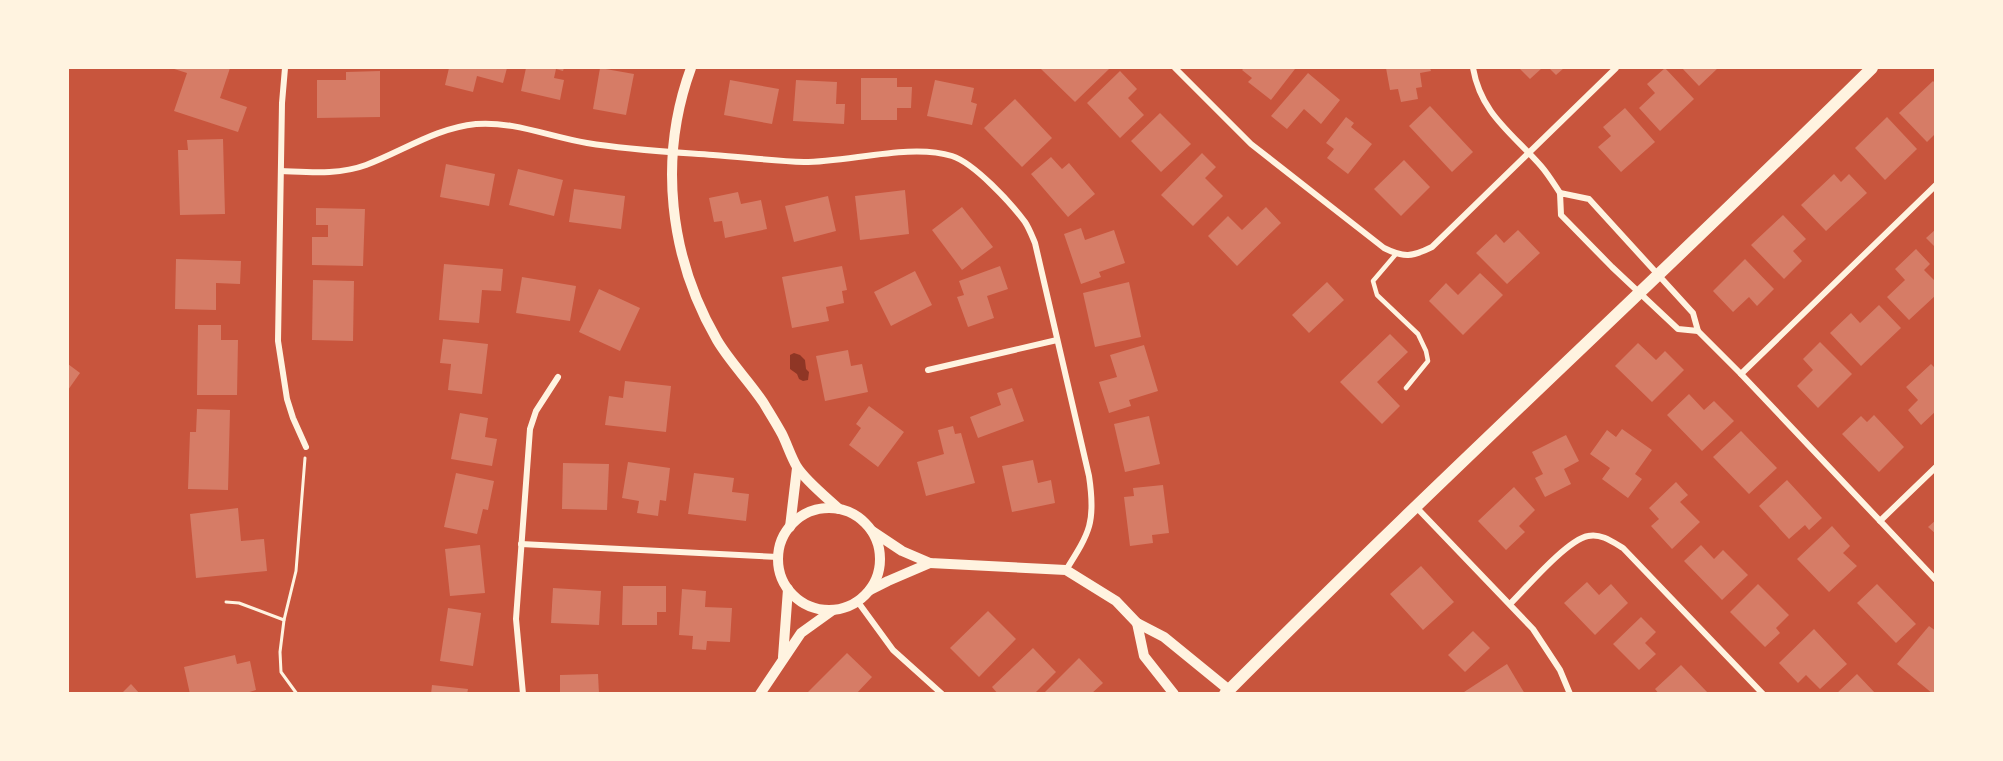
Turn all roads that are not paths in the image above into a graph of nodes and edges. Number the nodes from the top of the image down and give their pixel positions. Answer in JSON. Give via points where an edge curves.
{"nodes":[{"id":1,"x":285,"y":68,"type":"edge"},
{"id":2,"x":691,"y":68,"type":"edge"},
{"id":3,"x":1175,"y":68,"type":"edge"},
{"id":4,"x":1473,"y":68,"type":"edge"},
{"id":5,"x":1616,"y":68,"type":"edge"},
{"id":6,"x":1872,"y":68,"type":"edge"},
{"id":7,"x":672,"y":152,"type":"junction"},
{"id":8,"x":1528,"y":153,"type":"junction"},
{"id":9,"x":281,"y":171,"type":"junction"},
{"id":10,"x":1935,"y":185,"type":"edge"},
{"id":11,"x":1560,"y":193,"type":"junction"},
{"id":12,"x":1400,"y":255,"type":"junction"},
{"id":13,"x":1658,"y":275,"type":"junction"},
{"id":14,"x":1639,"y":293,"type":"junction"},
{"id":15,"x":1698,"y":331,"type":"junction"},
{"id":16,"x":1057,"y":340,"type":"junction"},
{"id":17,"x":928,"y":370,"type":"dead end"},
{"id":18,"x":1741,"y":374,"type":"junction"},
{"id":19,"x":558,"y":377,"type":"dead end"},
{"id":20,"x":1406,"y":388,"type":"dead end"},
{"id":21,"x":306,"y":447,"type":"road end"},
{"id":22,"x":1935,"y":467,"type":"edge"},
{"id":23,"x":797,"y":468,"type":"junction"},
{"id":24,"x":1416,"y":507,"type":"junction"},
{"id":25,"x":839,"y":509,"type":"junction"},
{"id":26,"x":1880,"y":521,"type":"junction"},
{"id":27,"x":790,"y":527,"type":"junction"},
{"id":28,"x":872,"y":531,"type":"junction"},
{"id":29,"x":521,"y":544,"type":"junction"},
{"id":30,"x":778,"y":556,"type":"junction"},
{"id":31,"x":930,"y":563,"type":"junction"},
{"id":32,"x":1066,"y":570,"type":"junction"},
{"id":33,"x":1935,"y":580,"type":"edge"},
{"id":34,"x":788,"y":589,"type":"junction"},
{"id":35,"x":869,"y":591,"type":"junction"},
{"id":36,"x":858,"y":602,"type":"junction"},
{"id":37,"x":1510,"y":604,"type":"junction"},
{"id":38,"x":833,"y":610,"type":"junction"},
{"id":39,"x":1137,"y":622,"type":"junction"},
{"id":40,"x":782,"y":660,"type":"junction"},
{"id":41,"x":1227,"y":692,"type":"edge"},
{"id":42,"x":523,"y":693,"type":"edge"},
{"id":43,"x":760,"y":693,"type":"edge"},
{"id":44,"x":942,"y":693,"type":"edge"},
{"id":45,"x":1174,"y":693,"type":"edge"},
{"id":46,"x":1570,"y":693,"type":"edge"},
{"id":47,"x":1763,"y":693,"type":"edge"}],
"edges":[{"from":1,"to":9,"type":"street"},
{"from":2,"to":7,"type":"street"},
{"from":3,"to":12,"type":"street","via":[[1251,144],[1384,248]]},
{"from":4,"to":8,"type":"street","via":[[1476,84],[1492,115]]},
{"from":5,"to":8,"type":"street"},
{"from":6,"to":13,"type":"main road"},
{"from":7,"to":9,"type":"street","via":[[585,143],[506,124],[476,124],[427,137],[346,170]]},
{"from":7,"to":16,"type":"street","via":[[803,162],[916,151],[955,157],[972,167],[1027,225],[1035,243]]},
{"from":7,"to":23,"type":"street","via":[[674,217],[693,291],[717,340],[782,433]]},
{"from":8,"to":11,"type":"street"},
{"from":8,"to":12,"type":"street","via":[[1432,247],[1417,254]]},
{"from":9,"to":21,"type":"street","via":[[278,341],[287,399]]},
{"from":10,"to":18,"type":"street"},
{"from":11,"to":13,"type":"street","via":[[1589,199]]},
{"from":11,"to":14,"type":"street","via":[[1561,216]]},
{"from":12,"to":20,"type":"lane","via":[[1373,281],[1377,295],[1418,334],[1426,351],[1428,361]]},
{"from":13,"to":14,"type":"main road"},
{"from":13,"to":15,"type":"street","via":[[1693,314]]},
{"from":14,"to":15,"type":"street","via":[[1678,329]]},
{"from":14,"to":24,"type":"main road"},
{"from":15,"to":18,"type":"street"},
{"from":16,"to":17,"type":"street"},
{"from":16,"to":32,"type":"street","via":[[1092,496],[1088,536]]},
{"from":18,"to":26,"type":"street"},
{"from":19,"to":29,"type":"street","via":[[536,411],[530,429]]},
{"from":22,"to":26,"type":"street"},
{"from":23,"to":25,"type":"street"},
{"from":23,"to":27,"type":"street"},
{"from":24,"to":37,"type":"street"},
{"from":24,"to":41,"type":"main road"},
{"from":25,"to":27,"type":"street","via":[[812,511]]},
{"from":25,"to":28,"type":"street","via":[[864,521]]},
{"from":26,"to":33,"type":"street"},
{"from":27,"to":30,"type":"street"},
{"from":28,"to":31,"type":"street","via":[[902,551]]},
{"from":28,"to":35,"type":"street","via":[[879,546],[880,562]]},
{"from":29,"to":30,"type":"street"},
{"from":29,"to":42,"type":"street","via":[[516,619]]},
{"from":30,"to":34,"type":"street","via":[[780,574]]},
{"from":31,"to":32,"type":"street"},
{"from":31,"to":35,"type":"street"},
{"from":32,"to":39,"type":"street","via":[[1116,601]]},
{"from":34,"to":38,"type":"street","via":[[816,609]]},
{"from":34,"to":40,"type":"street"},
{"from":35,"to":36,"type":"street"},
{"from":36,"to":38,"type":"street"},
{"from":36,"to":44,"type":"street","via":[[893,650]]},
{"from":37,"to":46,"type":"street","via":[[1548,650]]},
{"from":37,"to":47,"type":"street","via":[[1572,543],[1589,535],[1607,538],[1623,548]]},
{"from":38,"to":40,"type":"street","via":[[801,633]]},
{"from":39,"to":41,"type":"street","via":[[1164,637]]},
{"from":39,"to":45,"type":"street","via":[[1144,656]]},
{"from":40,"to":43,"type":"street"}]}
